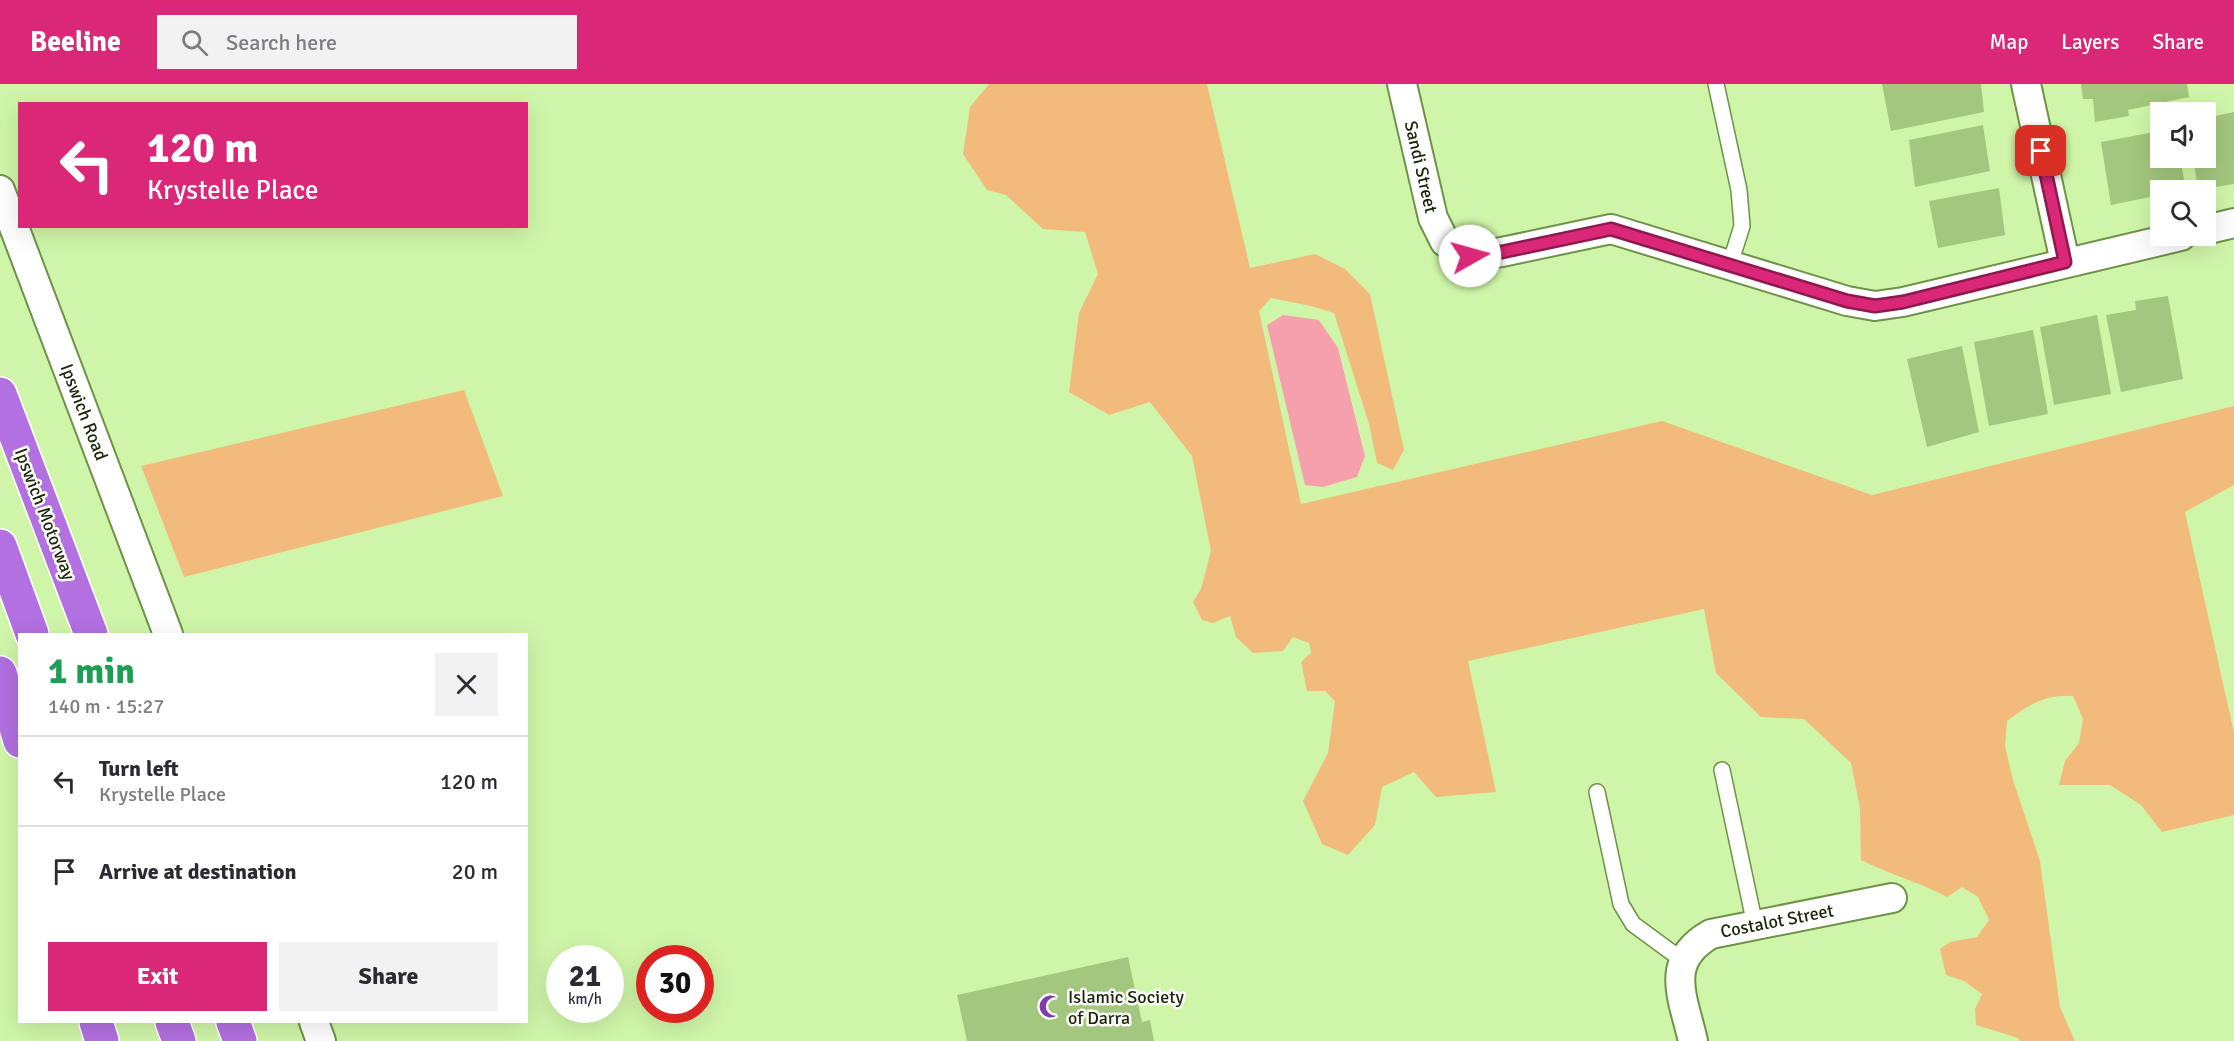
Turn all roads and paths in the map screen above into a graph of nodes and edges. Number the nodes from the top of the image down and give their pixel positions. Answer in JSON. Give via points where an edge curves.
{"nodes":[{"id":1,"x":1402,"y":84,"type":"edge"},
{"id":2,"x":1716,"y":84,"type":"edge"},
{"id":3,"x":2026,"y":84,"type":"edge"},
{"id":4,"x":0,"y":190,"type":"edge"},
{"id":5,"x":2234,"y":224,"type":"edge"},
{"id":6,"x":2216,"y":228,"type":"edge"},
{"id":7,"x":2150,"y":243,"type":"edge"},
{"id":8,"x":2065,"y":262,"type":"junction"},
{"id":9,"x":1730,"y":264,"type":"junction"},
{"id":10,"x":0,"y":394,"type":"edge"},
{"id":11,"x":0,"y":546,"type":"edge"},
{"id":12,"x":32,"y":633,"type":"edge"},
{"id":13,"x":91,"y":633,"type":"edge"},
{"id":14,"x":168,"y":633,"type":"edge"},
{"id":15,"x":0,"y":673,"type":"edge"},
{"id":16,"x":18,"y":734,"type":"edge"},
{"id":17,"x":1722,"y":770,"type":"dead end"},
{"id":18,"x":1597,"y":792,"type":"dead end"},
{"id":19,"x":1892,"y":898,"type":"dead end"},
{"id":20,"x":1755,"y":925,"type":"junction"},
{"id":21,"x":1682,"y":960,"type":"junction"},
{"id":22,"x":96,"y":1023,"type":"edge"},
{"id":23,"x":172,"y":1023,"type":"edge"},
{"id":24,"x":233,"y":1023,"type":"edge"},
{"id":25,"x":314,"y":1023,"type":"edge"},
{"id":26,"x":102,"y":1041,"type":"edge"},
{"id":27,"x":179,"y":1041,"type":"edge"},
{"id":28,"x":240,"y":1041,"type":"edge"},
{"id":29,"x":321,"y":1041,"type":"edge"},
{"id":30,"x":1693,"y":1041,"type":"edge"}],
"edges":[{"from":1,"to":9,"type":"street","name":"Sandi Street","via":[[1433,218],[1445,242],[1470,256],[1611,229]]},
{"from":2,"to":9,"type":"lane","via":[[1739,190],[1742,226]]},
{"from":3,"to":8,"type":"street"},
{"from":4,"to":14,"type":"street","name":"Ipswich Road"},
{"from":5,"to":6,"type":"street"},
{"from":7,"to":8,"type":"street","name":"Sandi Street"},
{"from":8,"to":9,"type":"street","name":"Sandi Street","via":[[1875,306]]},
{"from":10,"to":13,"type":"highway","name":"Ipswich Motorway"},
{"from":11,"to":12,"type":"highway"},
{"from":15,"to":16,"type":"highway"},
{"from":17,"to":20,"type":"lane"},
{"from":18,"to":21,"type":"lane","via":[[1621,904],[1633,924]]},
{"from":19,"to":20,"type":"street","name":"Costalot Street"},
{"from":20,"to":21,"type":"street","name":"Costalot Street","via":[[1711,934],[1694,944]]},
{"from":21,"to":30,"type":"street","via":[[1680,986]]},
{"from":22,"to":26,"type":"highway"},
{"from":23,"to":27,"type":"highway"},
{"from":24,"to":28,"type":"highway"},
{"from":25,"to":29,"type":"street"}]}
